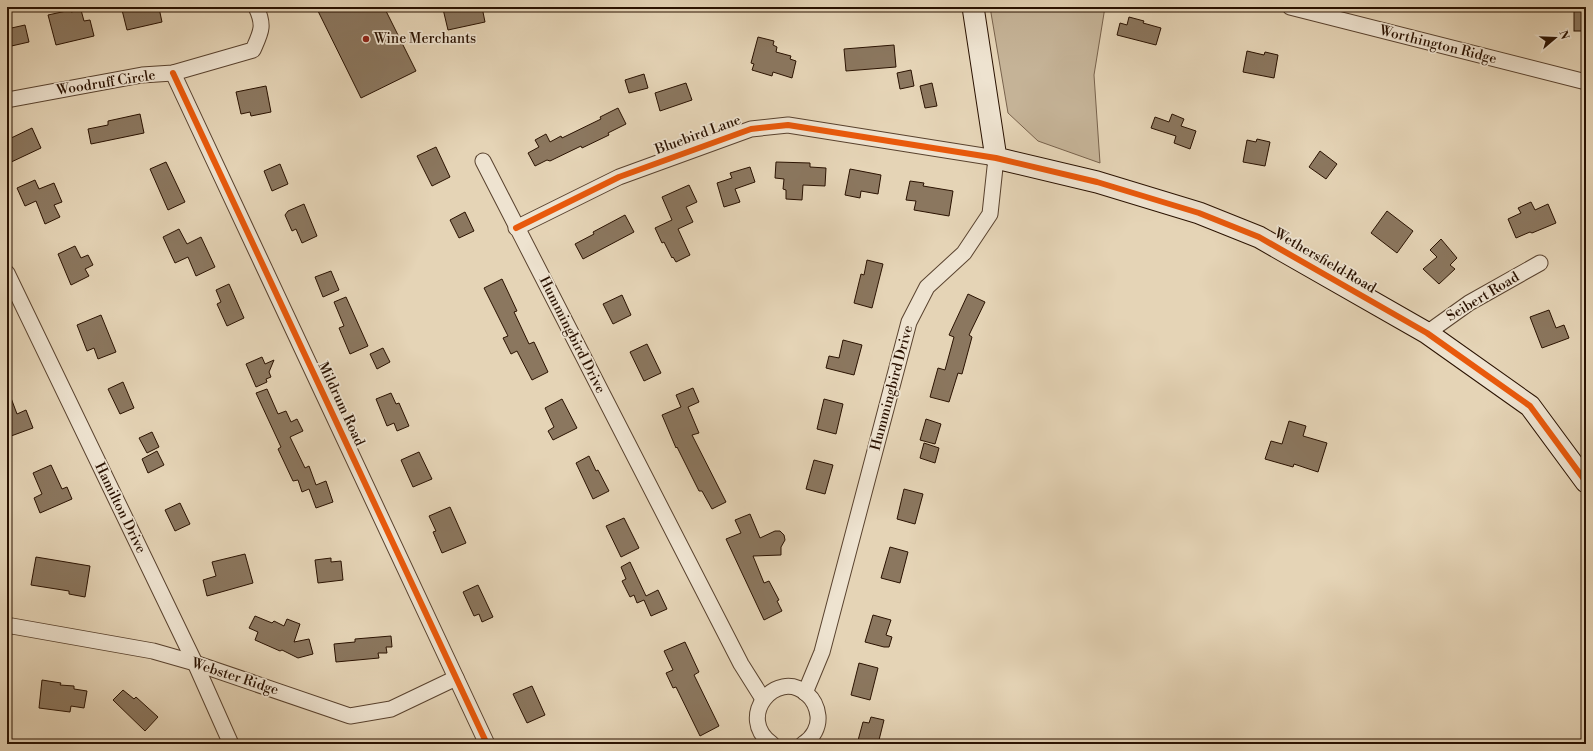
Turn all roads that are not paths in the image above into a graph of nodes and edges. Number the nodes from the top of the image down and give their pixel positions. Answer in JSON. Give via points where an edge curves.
{"nodes":[{"id":1,"x":256,"y":7,"type":"edge"},
{"id":2,"x":973,"y":7,"type":"edge"},
{"id":3,"x":1290,"y":7,"type":"edge"},
{"id":4,"x":173,"y":73,"type":"junction"},
{"id":5,"x":1586,"y":82,"type":"edge"},
{"id":6,"x":7,"y":100,"type":"edge"},
{"id":7,"x":996,"y":158,"type":"junction"},
{"id":8,"x":483,"y":161,"type":"dead end"},
{"id":9,"x":516,"y":228,"type":"junction"},
{"id":10,"x":1540,"y":263,"type":"dead end"},
{"id":11,"x":7,"y":273,"type":"edge"},
{"id":12,"x":1427,"y":333,"type":"junction"},
{"id":13,"x":1586,"y":482,"type":"edge"},
{"id":14,"x":7,"y":627,"type":"edge"},
{"id":15,"x":195,"y":663,"type":"junction"},
{"id":16,"x":456,"y":678,"type":"junction"},
{"id":17,"x":805,"y":693,"type":"junction"},
{"id":18,"x":763,"y":699,"type":"junction"},
{"id":19,"x":231,"y":744,"type":"edge"},
{"id":20,"x":487,"y":744,"type":"edge"},
{"id":21,"x":772,"y":744,"type":"edge"},
{"id":22,"x":803,"y":744,"type":"edge"}],
"edges":[{"from":1,"to":4,"type":"street","name":"Woodruff Circle","via":[[262,31],[253,50]]},
{"from":2,"to":7,"type":"street","name":"Hummingbird Drive"},
{"from":3,"to":5,"type":"street","name":"Worthington Ridge"},
{"from":4,"to":6,"type":"street","name":"Woodruff Circle","via":[[142,75]]},
{"from":4,"to":16,"type":"street","name":"Mildrum Road"},
{"from":7,"to":9,"type":"street","name":"Bluebird Lane","via":[[788,125],[751,129],[619,177]]},
{"from":7,"to":12,"type":"street","name":"Wethersfield Road","via":[[1097,182],[1199,213],[1252,234]]},
{"from":7,"to":17,"type":"street","name":"Hummingbird Drive","via":[[990,214],[964,253],[927,287],[908,322],[822,652]]},
{"from":8,"to":9,"type":"street","name":"Hummingbird Drive"},
{"from":9,"to":18,"type":"street","name":"Hummingbird Drive","via":[[741,664]]},
{"from":10,"to":12,"type":"street","name":"Seibert Road","via":[[1469,303]]},
{"from":11,"to":15,"type":"street","name":"Hamilton Drive"},
{"from":12,"to":13,"type":"street","name":"Wethersfield Road","via":[[1530,406]]},
{"from":14,"to":15,"type":"street","name":"Webster Ridge","via":[[153,651]]},
{"from":15,"to":16,"type":"street","name":"Webster Ridge","via":[[350,716],[391,708]]},
{"from":15,"to":19,"type":"street","name":"Hamilton Drive"},
{"from":16,"to":20,"type":"street","name":"Mildrum Road"},
{"from":17,"to":18,"type":"street","via":[[784,687],[772,691]]},
{"from":17,"to":22,"type":"street","via":[[815,704],[818,718],[813,735]]},
{"from":18,"to":21,"type":"street","via":[[758,708],[758,723],[764,737]]}]}
